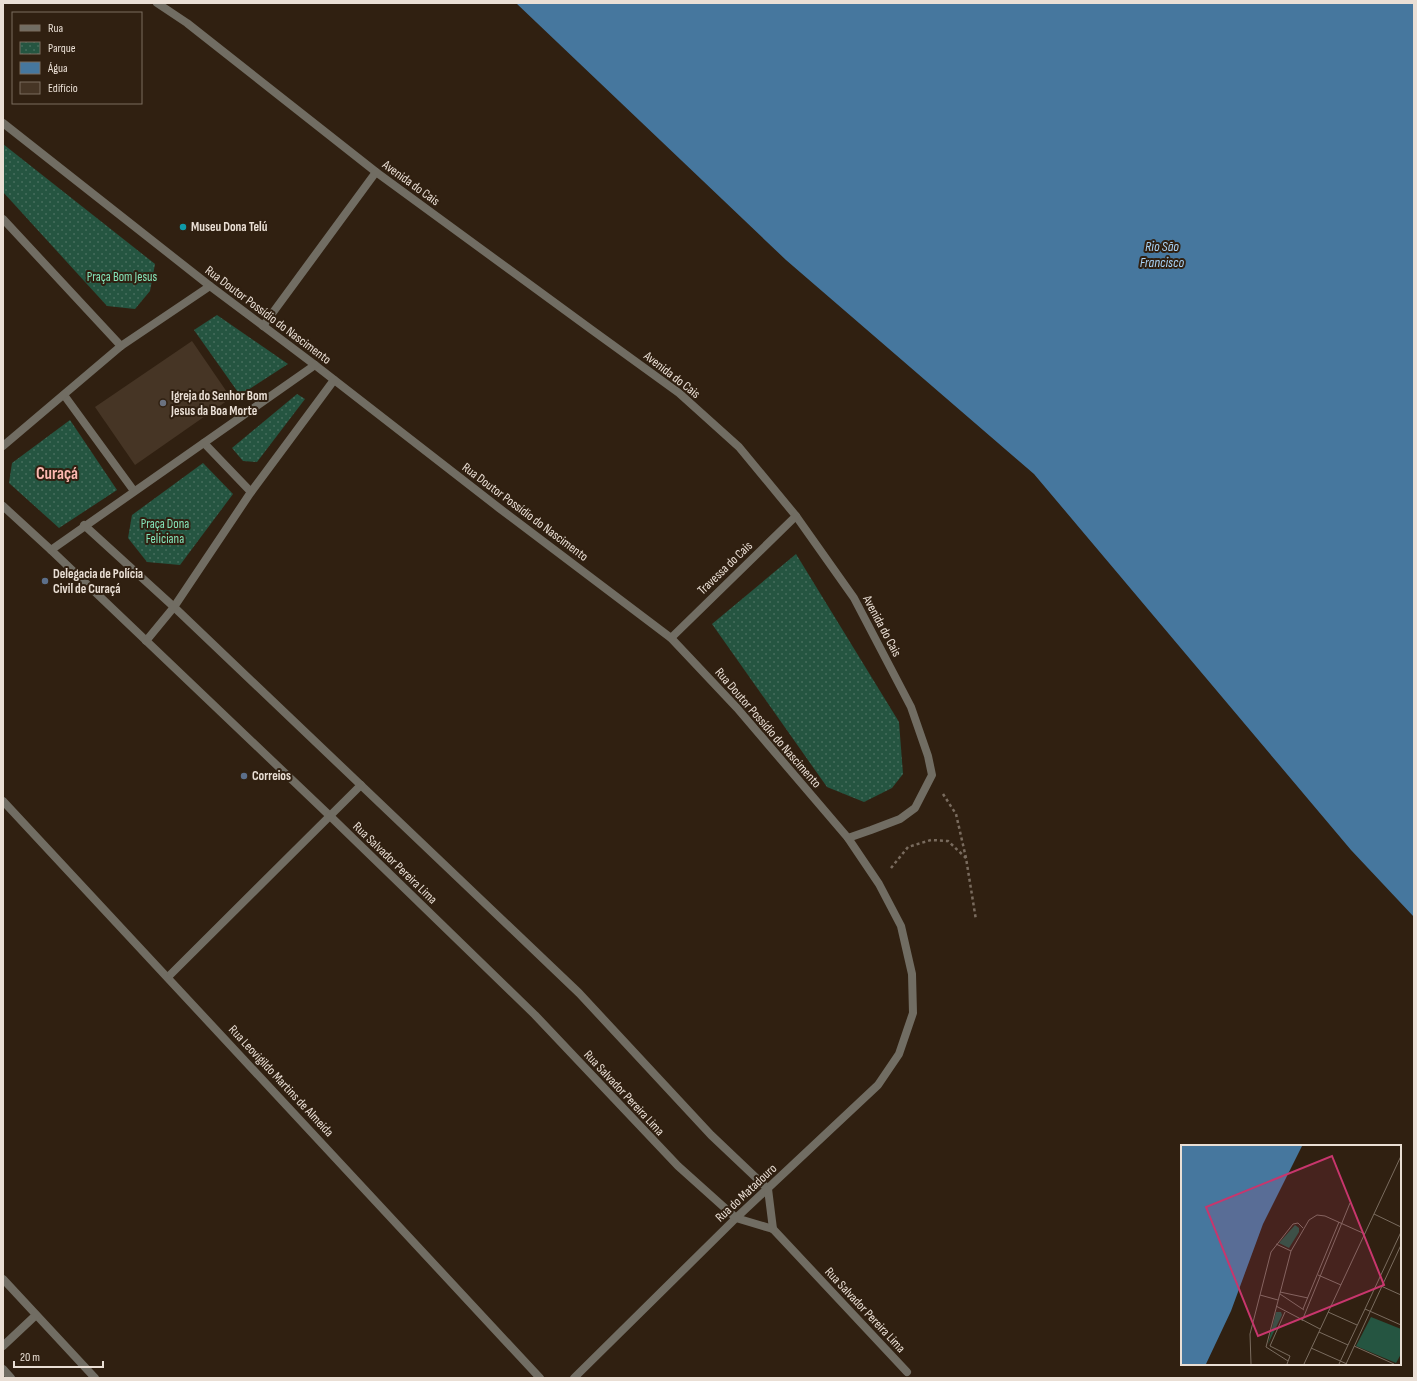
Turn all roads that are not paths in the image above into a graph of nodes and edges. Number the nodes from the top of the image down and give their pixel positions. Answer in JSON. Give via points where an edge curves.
{"nodes":[{"id":1,"x":157,"y":3,"type":"edge"},
{"id":2,"x":3,"y":123,"type":"edge"},
{"id":3,"x":376,"y":172,"type":"junction"},
{"id":4,"x":3,"y":219,"type":"edge"},
{"id":5,"x":210,"y":286,"type":"junction"},
{"id":6,"x":263,"y":326,"type":"junction"},
{"id":7,"x":121,"y":346,"type":"junction"},
{"id":8,"x":315,"y":365,"type":"junction"},
{"id":9,"x":334,"y":380,"type":"junction"},
{"id":10,"x":64,"y":395,"type":"junction"},
{"id":11,"x":204,"y":443,"type":"junction"},
{"id":12,"x":3,"y":446,"type":"edge"},
{"id":13,"x":134,"y":490,"type":"junction"},
{"id":14,"x":251,"y":492,"type":"junction"},
{"id":15,"x":3,"y":506,"type":"edge"},
{"id":16,"x":796,"y":516,"type":"junction"},
{"id":17,"x":84,"y":525,"type":"junction"},
{"id":18,"x":51,"y":550,"type":"junction"},
{"id":19,"x":174,"y":607,"type":"junction"},
{"id":20,"x":671,"y":638,"type":"junction"},
{"id":21,"x":146,"y":641,"type":"junction"},
{"id":22,"x":361,"y":785,"type":"junction"},
{"id":23,"x":3,"y":801,"type":"edge"},
{"id":24,"x":330,"y":816,"type":"junction"},
{"id":25,"x":848,"y":838,"type":"junction"},
{"id":26,"x":168,"y":977,"type":"junction"},
{"id":27,"x":913,"y":1013,"type":"joint"},
{"id":28,"x":768,"y":1189,"type":"junction"},
{"id":29,"x":736,"y":1218,"type":"junction"},
{"id":30,"x":773,"y":1229,"type":"junction"},
{"id":31,"x":3,"y":1279,"type":"edge"},
{"id":32,"x":36,"y":1314,"type":"junction"},
{"id":33,"x":3,"y":1346,"type":"edge"},
{"id":34,"x":3,"y":1369,"type":"edge"},
{"id":35,"x":907,"y":1372,"type":"dead end"},
{"id":36,"x":11,"y":1378,"type":"edge"},
{"id":37,"x":95,"y":1378,"type":"edge"},
{"id":38,"x":540,"y":1378,"type":"edge"},
{"id":39,"x":574,"y":1378,"type":"edge"}],
"edges":[{"from":1,"to":3,"type":"street","name":"Avenida do Cais","via":[[187,23]]},
{"from":2,"to":5,"type":"street","name":"Rua Doutor Possídio do Nascimento"},
{"from":3,"to":6,"type":"street"},
{"from":3,"to":16,"type":"street","name":"Avenida do Cais","via":[[679,393],[739,447]]},
{"from":4,"to":7,"type":"street"},
{"from":5,"to":6,"type":"street","name":"Rua Doutor Possídio do Nascimento"},
{"from":5,"to":7,"type":"street"},
{"from":6,"to":8,"type":"street","name":"Rua Doutor Possídio do Nascimento"},
{"from":7,"to":10,"type":"street"},
{"from":8,"to":9,"type":"street","name":"Rua Doutor Possídio do Nascimento"},
{"from":8,"to":11,"type":"street"},
{"from":9,"to":14,"type":"street"},
{"from":9,"to":20,"type":"street","name":"Rua Doutor Possídio do Nascimento"},
{"from":10,"to":12,"type":"street"},
{"from":10,"to":13,"type":"street"},
{"from":11,"to":13,"type":"street"},
{"from":11,"to":14,"type":"street"},
{"from":13,"to":17,"type":"street"},
{"from":14,"to":19,"type":"street"},
{"from":15,"to":18,"type":"street","name":"Rua Salvador Pereira Lima"},
{"from":16,"to":20,"type":"street","name":"Travessa do Cais"},
{"from":16,"to":25,"type":"street","name":"Avenida do Cais","via":[[854,598],[908,700],[932,775],[915,808],[900,819]]},
{"from":17,"to":18,"type":"street"},
{"from":17,"to":19,"type":"street"},
{"from":18,"to":21,"type":"street","name":"Rua Salvador Pereira Lima"},
{"from":19,"to":21,"type":"street"},
{"from":19,"to":22,"type":"street"},
{"from":20,"to":25,"type":"street","name":"Rua Doutor Possídio do Nascimento","via":[[737,708]]},
{"from":21,"to":24,"type":"street","name":"Rua Salvador Pereira Lima"},
{"from":22,"to":24,"type":"street"},
{"from":22,"to":28,"type":"street","via":[[579,993],[711,1135]]},
{"from":23,"to":26,"type":"street","name":"Rua Leovigildo Martins de Almeida"},
{"from":24,"to":26,"type":"street"},
{"from":24,"to":29,"type":"street","name":"Rua Salvador Pereira Lima","via":[[535,1015],[678,1166]]},
{"from":25,"to":27,"type":"street","name":"Rua Doutor Possídio do Nascimento","via":[[880,884],[901,926],[912,974]]},
{"from":26,"to":38,"type":"street","name":"Rua Leovigildo Martins de Almeida"},
{"from":27,"to":28,"type":"street","name":"Rua do Matadouro","via":[[898,1054],[878,1085]]},
{"from":28,"to":29,"type":"street","name":"Rua do Matadouro"},
{"from":28,"to":30,"type":"street"},
{"from":29,"to":30,"type":"street","name":"Rua Salvador Pereira Lima"},
{"from":29,"to":39,"type":"street","name":"Rua do Matadouro"},
{"from":30,"to":35,"type":"street","name":"Rua Salvador Pereira Lima"},
{"from":31,"to":32,"type":"street"},
{"from":32,"to":33,"type":"street"},
{"from":32,"to":37,"type":"street"},
{"from":34,"to":36,"type":"street"}]}
